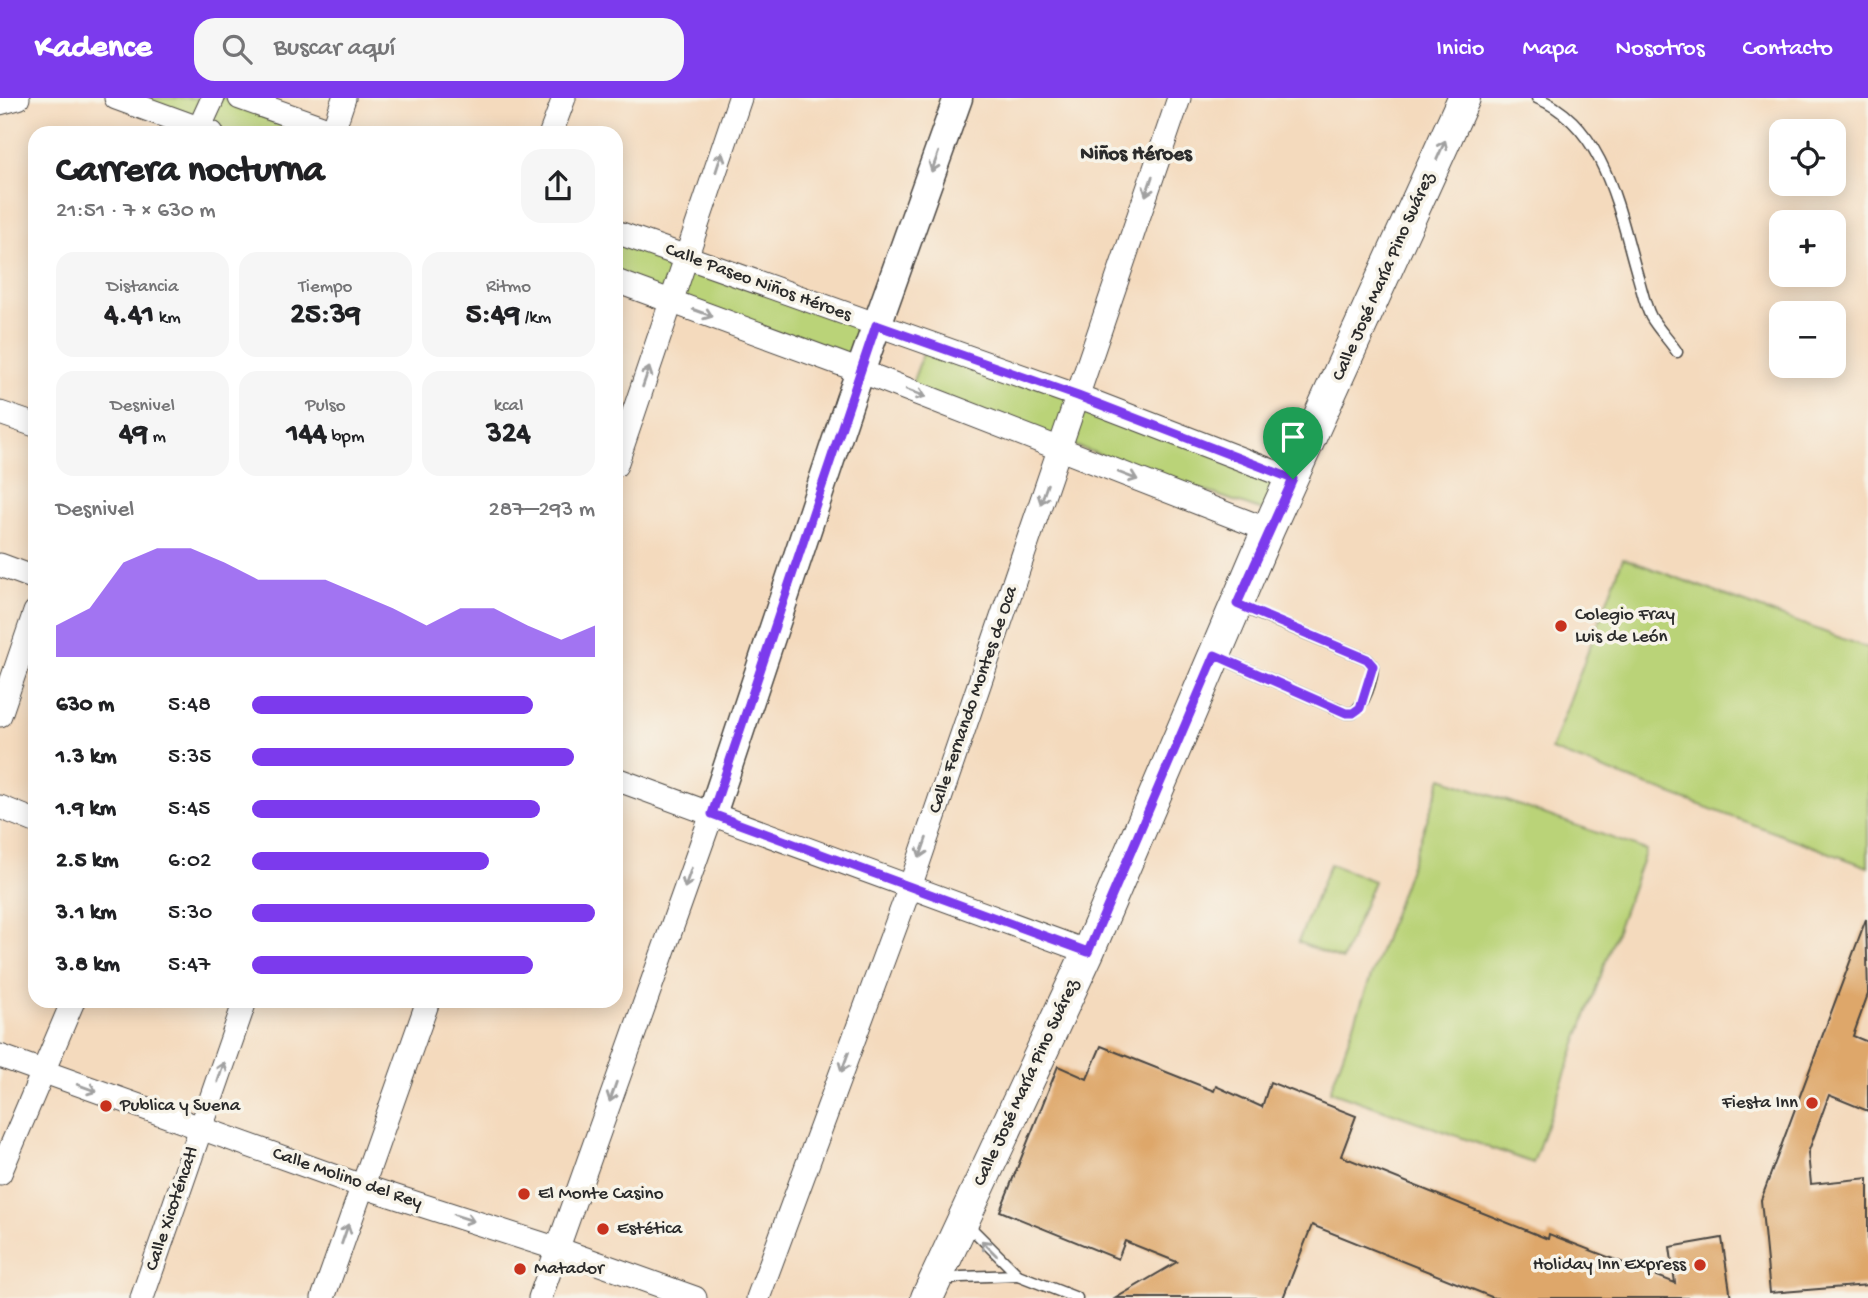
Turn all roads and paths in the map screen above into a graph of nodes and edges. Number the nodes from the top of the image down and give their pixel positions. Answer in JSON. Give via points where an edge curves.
{"nodes":[{"id":1,"x":18,"y":98,"type":"edge"},
{"id":2,"x":116,"y":98,"type":"edge"},
{"id":3,"x":213,"y":98,"type":"edge"},
{"id":4,"x":240,"y":98,"type":"edge"},
{"id":5,"x":344,"y":98,"type":"edge"},
{"id":6,"x":564,"y":98,"type":"edge"},
{"id":7,"x":740,"y":98,"type":"edge"},
{"id":8,"x":958,"y":98,"type":"edge"},
{"id":9,"x":1179,"y":98,"type":"edge"},
{"id":10,"x":1464,"y":98,"type":"edge"},
{"id":11,"x":1536,"y":98,"type":"edge"},
{"id":12,"x":0,"y":103,"type":"edge"},
{"id":13,"x":190,"y":126,"type":"edge"},
{"id":14,"x":205,"y":126,"type":"edge"},
{"id":15,"x":319,"y":126,"type":"edge"},
{"id":16,"x":337,"y":126,"type":"edge"},
{"id":17,"x":554,"y":126,"type":"edge"},
{"id":18,"x":623,"y":235,"type":"edge"},
{"id":19,"x":687,"y":258,"type":"junction"},
{"id":20,"x":623,"y":284,"type":"edge"},
{"id":21,"x":672,"y":302,"type":"junction"},
{"id":22,"x":876,"y":325,"type":"junction"},
{"id":23,"x":1677,"y":352,"type":"dead end"},
{"id":24,"x":860,"y":371,"type":"junction"},
{"id":25,"x":1078,"y":396,"type":"junction"},
{"id":26,"x":0,"y":413,"type":"edge"},
{"id":27,"x":28,"y":423,"type":"edge"},
{"id":28,"x":623,"y":445,"type":"edge"},
{"id":29,"x":1060,"y":450,"type":"junction"},
{"id":30,"x":1293,"y":479,"type":"junction"},
{"id":31,"x":1268,"y":530,"type":"junction"},
{"id":32,"x":0,"y":565,"type":"edge"},
{"id":33,"x":28,"y":575,"type":"edge"},
{"id":34,"x":1237,"y":604,"type":"junction"},
{"id":35,"x":28,"y":632,"type":"edge"},
{"id":36,"x":1215,"y":655,"type":"junction"},
{"id":37,"x":0,"y":715,"type":"edge"},
{"id":38,"x":623,"y":782,"type":"edge"},
{"id":39,"x":0,"y":807,"type":"edge"},
{"id":40,"x":712,"y":814,"type":"junction"},
{"id":41,"x":28,"y":818,"type":"edge"},
{"id":42,"x":910,"y":887,"type":"junction"},
{"id":43,"x":1088,"y":952,"type":"junction"},
{"id":44,"x":70,"y":1008,"type":"edge"},
{"id":45,"x":243,"y":1008,"type":"edge"},
{"id":46,"x":426,"y":1008,"type":"edge"},
{"id":47,"x":0,"y":1056,"type":"edge"},
{"id":48,"x":44,"y":1072,"type":"junction"},
{"id":49,"x":202,"y":1130,"type":"junction"},
{"id":50,"x":0,"y":1173,"type":"edge"},
{"id":51,"x":362,"y":1186,"type":"junction"},
{"id":52,"x":963,"y":1219,"type":"junction"},
{"id":53,"x":558,"y":1249,"type":"junction"},
{"id":54,"x":1018,"y":1275,"type":"junction"},
{"id":55,"x":930,"y":1291,"type":"edge"},
{"id":56,"x":142,"y":1298,"type":"edge"},
{"id":57,"x":323,"y":1298,"type":"edge"},
{"id":58,"x":540,"y":1298,"type":"edge"},
{"id":59,"x":695,"y":1298,"type":"edge"},
{"id":60,"x":758,"y":1298,"type":"edge"},
{"id":61,"x":1077,"y":1298,"type":"edge"}],
"edges":[{"from":1,"to":12,"type":"street"},
{"from":2,"to":13,"type":"street"},
{"from":3,"to":14,"type":"street"},
{"from":4,"to":15,"type":"street"},
{"from":5,"to":16,"type":"street"},
{"from":6,"to":17,"type":"street"},
{"from":19,"to":7,"type":"street","one_way":true},
{"from":8,"to":22,"type":"street","one_way":true},
{"from":9,"to":25,"type":"street","name":"Calle Fernando Montes de Oca","one_way":true},
{"from":30,"to":10,"type":"main road","name":"Calle José María Pino Suárez","one_way":true},
{"from":11,"to":23,"type":"lane","via":[[1577,125],[1592,145],[1611,186],[1650,316]]},
{"from":18,"to":19,"type":"street","name":"Calle Paseo Niños Héroes"},
{"from":19,"to":21,"type":"street"},
{"from":19,"to":22,"type":"street","name":"Calle Paseo Niños Héroes"},
{"from":20,"to":21,"type":"street"},
{"from":21,"to":24,"type":"street","one_way":true},
{"from":28,"to":21,"type":"street","one_way":true},
{"from":22,"to":24,"type":"street"},
{"from":22,"to":25,"type":"street","name":"Calle Paseo Niños Héroes"},
{"from":24,"to":29,"type":"street","one_way":true},
{"from":24,"to":40,"type":"street"},
{"from":25,"to":29,"type":"street","name":"Calle Fernando Montes de Oca"},
{"from":25,"to":30,"type":"street","name":"Calle Paseo Niños Héroes"},
{"from":26,"to":27,"type":"street"},
{"from":29,"to":31,"type":"street","one_way":true},
{"from":29,"to":42,"type":"street","name":"Calle Fernando Montes de Oca","one_way":true},
{"from":30,"to":31,"type":"main road","name":"Calle José María Pino Suárez"},
{"from":31,"to":34,"type":"main road","name":"Calle José María Pino Suárez"},
{"from":32,"to":33,"type":"street"},
{"from":34,"to":36,"type":"main road","name":"Calle José María Pino Suárez"},
{"from":34,"to":36,"type":"lane","via":[[1367,659],[1373,673],[1360,708],[1346,713]]},
{"from":35,"to":37,"type":"street"},
{"from":36,"to":43,"type":"main road","name":"Calle José María Pino Suárez"},
{"from":38,"to":40,"type":"street"},
{"from":39,"to":41,"type":"street"},
{"from":40,"to":42,"type":"street"},
{"from":40,"to":53,"type":"street","one_way":true},
{"from":42,"to":43,"type":"street"},
{"from":42,"to":60,"type":"street","name":"Calle Fernando Montes de Oca","one_way":true},
{"from":43,"to":52,"type":"main road","name":"Calle José María Pino Suárez"},
{"from":44,"to":48,"type":"street"},
{"from":49,"to":45,"type":"street","name":"Calle Xicoténcatl","one_way":true},
{"from":46,"to":51,"type":"street"},
{"from":47,"to":48,"type":"street","name":"Calle Molino del Rey"},
{"from":48,"to":49,"type":"street","name":"Calle Molino del Rey","one_way":true},
{"from":48,"to":50,"type":"street"},
{"from":49,"to":51,"type":"street","name":"Calle Molino del Rey"},
{"from":49,"to":56,"type":"street","name":"Calle Xicoténcatl"},
{"from":51,"to":53,"type":"street","name":"Calle Molino del Rey","one_way":true},
{"from":57,"to":51,"type":"street","one_way":true},
{"from":54,"to":52,"type":"lane","one_way":true},
{"from":52,"to":55,"type":"main road","name":"Calle José María Pino Suárez"},
{"from":53,"to":58,"type":"street"},
{"from":53,"to":59,"type":"street","name":"Calle Molino del Rey"},
{"from":54,"to":55,"type":"lane","via":[[961,1277]]},
{"from":54,"to":61,"type":"lane"}]}
